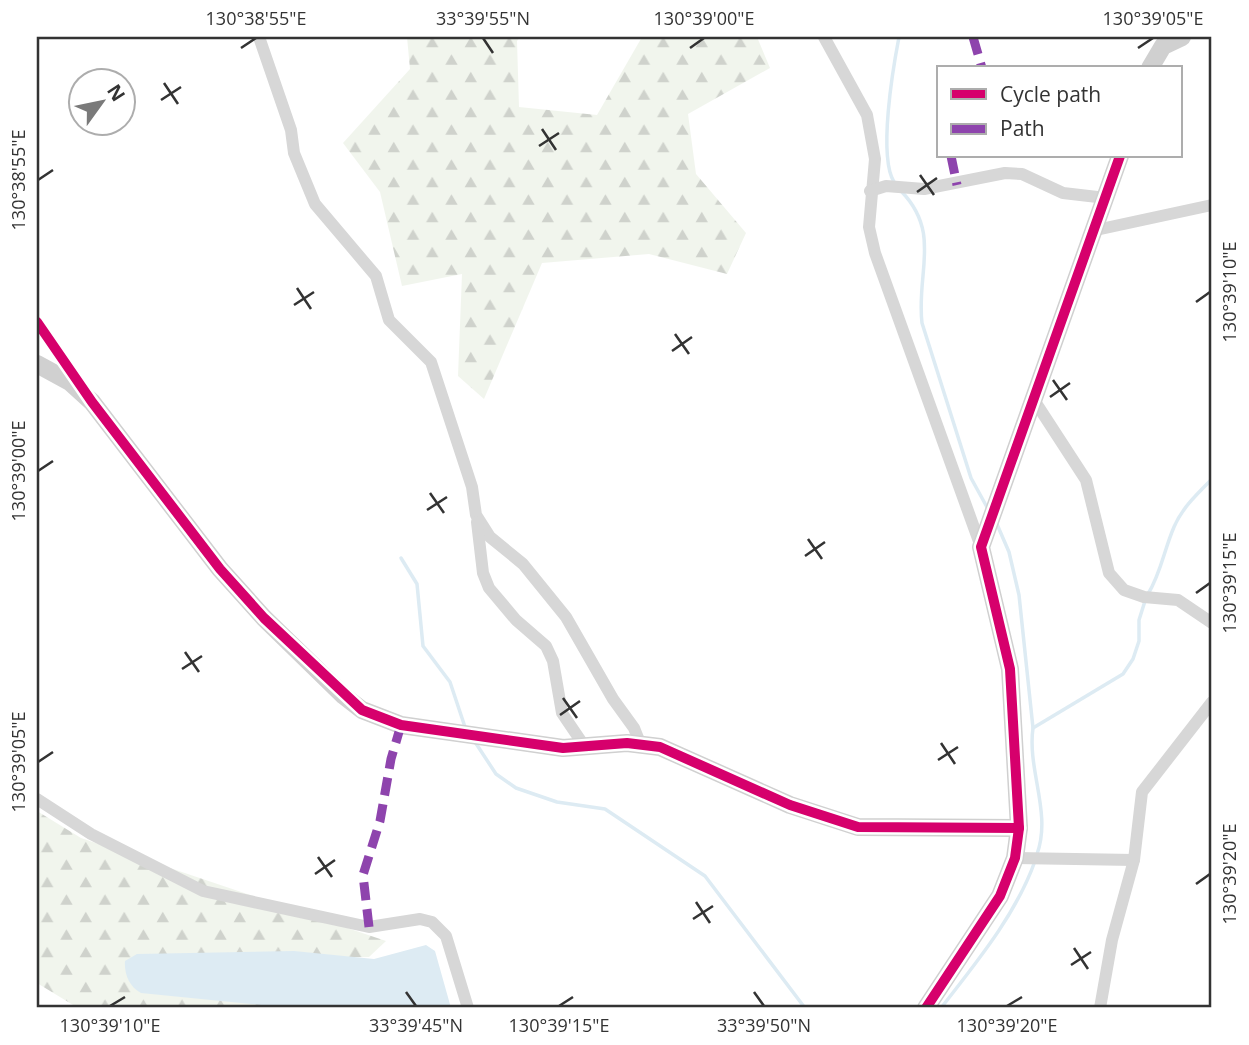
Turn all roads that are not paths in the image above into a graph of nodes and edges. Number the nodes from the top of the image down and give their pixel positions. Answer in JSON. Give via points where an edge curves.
{"nodes":[{"id":1,"x":258,"y":37,"type":"edge"},
{"id":2,"x":824,"y":37,"type":"edge"},
{"id":3,"x":1182,"y":37,"type":"edge"},
{"id":4,"x":1159,"y":42,"type":"edge"},
{"id":5,"x":1151,"y":66,"type":"edge"},
{"id":6,"x":1119,"y":158,"type":"edge"},
{"id":7,"x":870,"y":191,"type":"junction"},
{"id":8,"x":1106,"y":198,"type":"junction"},
{"id":9,"x":1212,"y":205,"type":"edge"},
{"id":10,"x":1096,"y":230,"type":"junction"},
{"id":11,"x":37,"y":323,"type":"edge"},
{"id":12,"x":37,"y":364,"type":"edge"},
{"id":13,"x":1034,"y":400,"type":"junction"},
{"id":14,"x":92,"y":402,"type":"junction"},
{"id":15,"x":477,"y":515,"type":"junction"},
{"id":16,"x":981,"y":547,"type":"junction"},
{"id":17,"x":1212,"y":623,"type":"edge"},
{"id":18,"x":1212,"y":702,"type":"edge"},
{"id":19,"x":640,"y":743,"type":"junction"},
{"id":20,"x":585,"y":747,"type":"junction"},
{"id":21,"x":37,"y":799,"type":"edge"},
{"id":22,"x":1019,"y":828,"type":"junction"},
{"id":23,"x":1020,"y":858,"type":"junction"},
{"id":24,"x":1134,"y":860,"type":"junction"},
{"id":25,"x":468,"y":1008,"type":"edge"},
{"id":26,"x":926,"y":1008,"type":"edge"},
{"id":27,"x":1101,"y":1008,"type":"edge"}],
"edges":[{"from":1,"to":15,"type":"street","via":[[314,204],[376,276],[389,320],[431,362]]},
{"from":2,"to":7,"type":"street","via":[[867,115],[875,159]]},
{"from":3,"to":4,"type":"street"},
{"from":4,"to":5,"type":"street"},
{"from":6,"to":8,"type":"street"},
{"from":7,"to":8,"type":"street","via":[[886,186],[924,189],[1005,173],[1022,174],[1063,193]]},
{"from":7,"to":16,"type":"street","via":[[869,227],[875,253]]},
{"from":8,"to":10,"type":"street"},
{"from":9,"to":10,"type":"street"},
{"from":10,"to":13,"type":"street"},
{"from":11,"to":14,"type":"street"},
{"from":12,"to":14,"type":"street","via":[[70,382]]},
{"from":13,"to":16,"type":"street"},
{"from":13,"to":17,"type":"street","via":[[1086,480],[1109,573],[1124,590],[1178,600]]},
{"from":14,"to":20,"type":"street","via":[[220,569],[264,618],[362,710],[401,725]]},
{"from":15,"to":19,"type":"street","via":[[490,537],[523,564],[566,617]]},
{"from":15,"to":20,"type":"street","via":[[489,588],[546,646],[562,713]]},
{"from":16,"to":22,"type":"street","via":[[1010,669]]},
{"from":18,"to":24,"type":"street","via":[[1142,792]]},
{"from":19,"to":20,"type":"street"},
{"from":19,"to":22,"type":"street","via":[[670,751],[790,805],[858,827]]},
{"from":21,"to":25,"type":"street","via":[[91,834],[203,891],[369,927],[420,919],[432,922],[446,936]]},
{"from":22,"to":23,"type":"street"},
{"from":23,"to":24,"type":"street"},
{"from":23,"to":26,"type":"street"},
{"from":24,"to":27,"type":"street","via":[[1112,940]]}]}
